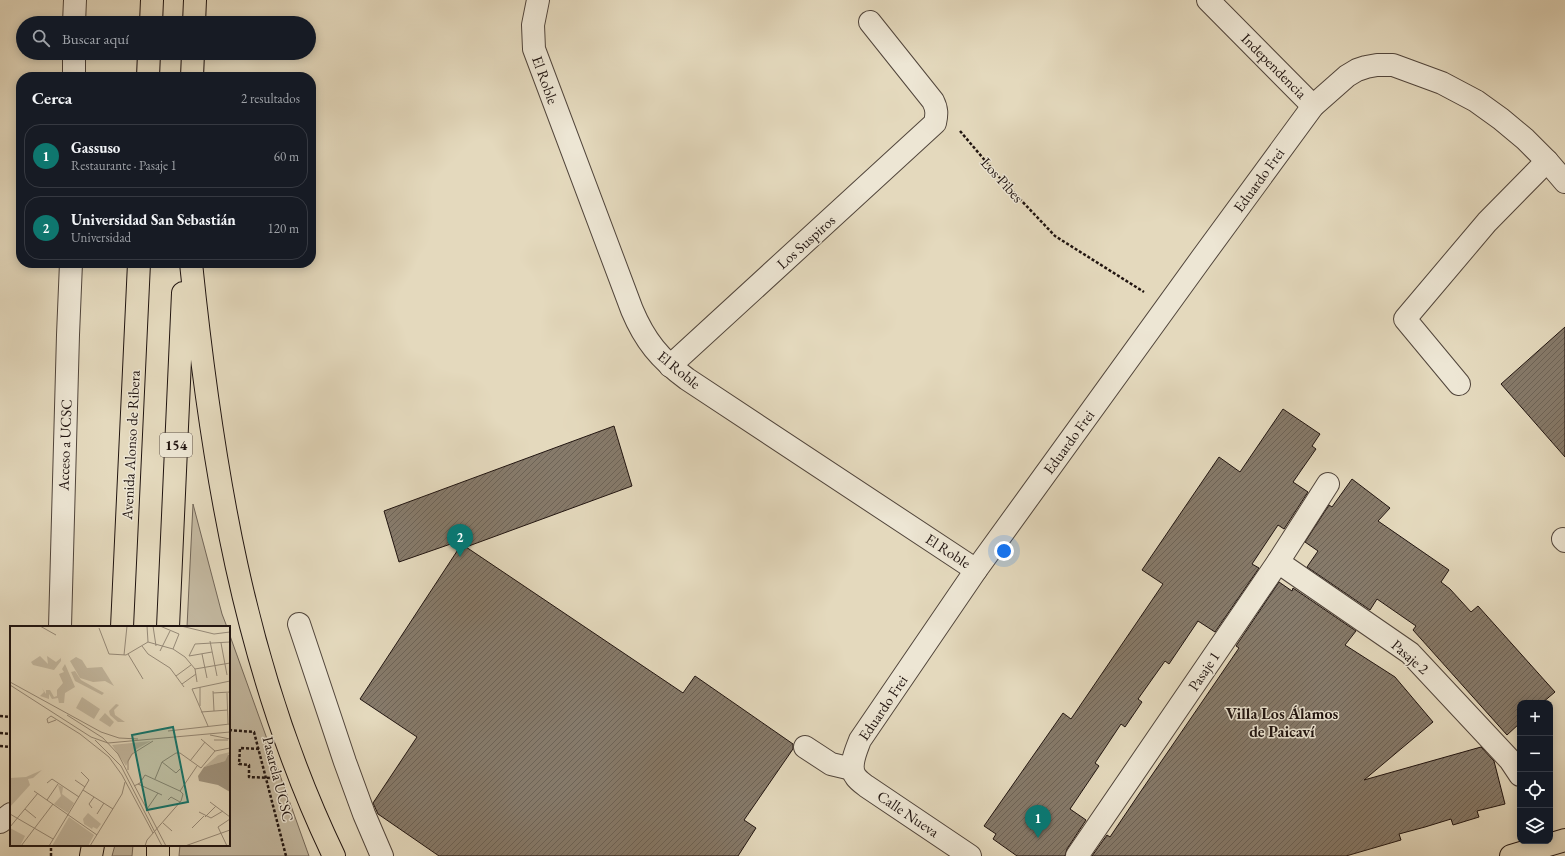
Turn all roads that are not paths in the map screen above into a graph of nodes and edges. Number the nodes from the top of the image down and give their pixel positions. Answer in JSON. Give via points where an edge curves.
{"nodes":[{"id":1,"x":74,"y":0,"type":"edge"},
{"id":2,"x":152,"y":0,"type":"edge"},
{"id":3,"x":195,"y":0,"type":"edge"},
{"id":4,"x":538,"y":0,"type":"edge"},
{"id":5,"x":1208,"y":0,"type":"edge"},
{"id":6,"x":74,"y":16,"type":"edge"},
{"id":7,"x":151,"y":16,"type":"edge"},
{"id":8,"x":194,"y":16,"type":"edge"},
{"id":9,"x":870,"y":22,"type":"dead end"},
{"id":10,"x":74,"y":60,"type":"edge"},
{"id":11,"x":149,"y":60,"type":"edge"},
{"id":12,"x":193,"y":60,"type":"edge"},
{"id":13,"x":74,"y":72,"type":"edge"},
{"id":14,"x":148,"y":72,"type":"edge"},
{"id":15,"x":192,"y":72,"type":"edge"},
{"id":16,"x":1313,"y":106,"type":"junction"},
{"id":17,"x":1547,"y":161,"type":"junction"},
{"id":18,"x":1565,"y":182,"type":"edge"},
{"id":19,"x":71,"y":268,"type":"edge"},
{"id":20,"x":129,"y":268,"type":"edge"},
{"id":21,"x":139,"y":268,"type":"edge"},
{"id":22,"x":184,"y":268,"type":"edge"},
{"id":23,"x":192,"y":268,"type":"edge"},
{"id":24,"x":137,"y":313,"type":"junction"},
{"id":25,"x":670,"y":366,"type":"junction"},
{"id":26,"x":1459,"y":384,"type":"dead end"},
{"id":27,"x":1328,"y":484,"type":"dead end"},
{"id":28,"x":1278,"y":562,"type":"junction"},
{"id":29,"x":976,"y":570,"type":"junction"},
{"id":30,"x":299,"y":624,"type":"dead end"},
{"id":31,"x":60,"y":626,"type":"edge"},
{"id":32,"x":122,"y":626,"type":"edge"},
{"id":33,"x":168,"y":626,"type":"edge"},
{"id":34,"x":805,"y":747,"type":"dead end"},
{"id":35,"x":852,"y":769,"type":"junction"},
{"id":36,"x":1518,"y":772,"type":"edge"},
{"id":37,"x":10,"y":815,"type":"edge"},
{"id":38,"x":0,"y":822,"type":"edge"},
{"id":39,"x":1555,"y":842,"type":"edge"},
{"id":40,"x":93,"y":846,"type":"edge"},
{"id":41,"x":91,"y":856,"type":"edge"},
{"id":42,"x":334,"y":856,"type":"edge"},
{"id":43,"x":382,"y":856,"type":"edge"},
{"id":44,"x":970,"y":856,"type":"edge"},
{"id":45,"x":1078,"y":856,"type":"edge"},
{"id":46,"x":1511,"y":856,"type":"edge"}],
"edges":[{"from":1,"to":6,"type":"street"},
{"from":2,"to":7,"type":"main road"},
{"from":3,"to":8,"type":"main road"},
{"from":4,"to":25,"type":"street","name":"El Roble","via":[[533,25],[534,49],[544,79],[639,327],[659,356]]},
{"from":5,"to":16,"type":"street","name":"Independencia"},
{"from":9,"to":25,"type":"street","name":"Los Suspiros","via":[[933,101],[937,115],[934,123]]},
{"from":10,"to":13,"type":"street"},
{"from":11,"to":14,"type":"main road"},
{"from":12,"to":15,"type":"main road"},
{"from":16,"to":17,"type":"street","name":"Independencia","via":[[1357,70],[1377,64],[1393,65],[1442,83],[1476,101],[1525,139]]},
{"from":16,"to":29,"type":"street","name":"Eduardo Frei"},
{"from":17,"to":18,"type":"street","name":"Independencia"},
{"from":17,"to":26,"type":"street","via":[[1487,222],[1405,319]]},
{"from":19,"to":31,"type":"street","name":"Acceso a UCSC"},
{"from":20,"to":24,"type":"main road"},
{"from":21,"to":24,"type":"main road","name":"Avenida Alonso de Ribera"},
{"from":22,"to":33,"type":"main road","number":"154"},
{"from":23,"to":42,"type":"main road","via":[[220,482],[250,625],[291,759]]},
{"from":24,"to":32,"type":"main road","name":"Avenida Alonso de Ribera"},
{"from":25,"to":29,"type":"street","name":"El Roble"},
{"from":27,"to":28,"type":"street","name":"Pasaje 1"},
{"from":28,"to":36,"type":"street","name":"Pasaje 2","via":[[1410,653],[1510,760]]},
{"from":28,"to":45,"type":"street","name":"Pasaje 1"},
{"from":29,"to":35,"type":"street","name":"Eduardo Frei","via":[[860,740]]},
{"from":30,"to":43,"type":"street","via":[[345,762]]},
{"from":34,"to":35,"type":"street","via":[[831,764]]},
{"from":35,"to":44,"type":"street","name":"Calle Nueva","via":[[855,776],[866,786]]},
{"from":37,"to":38,"type":"street"},
{"from":39,"to":46,"type":"main road"},
{"from":40,"to":41,"type":"main road"}]}
